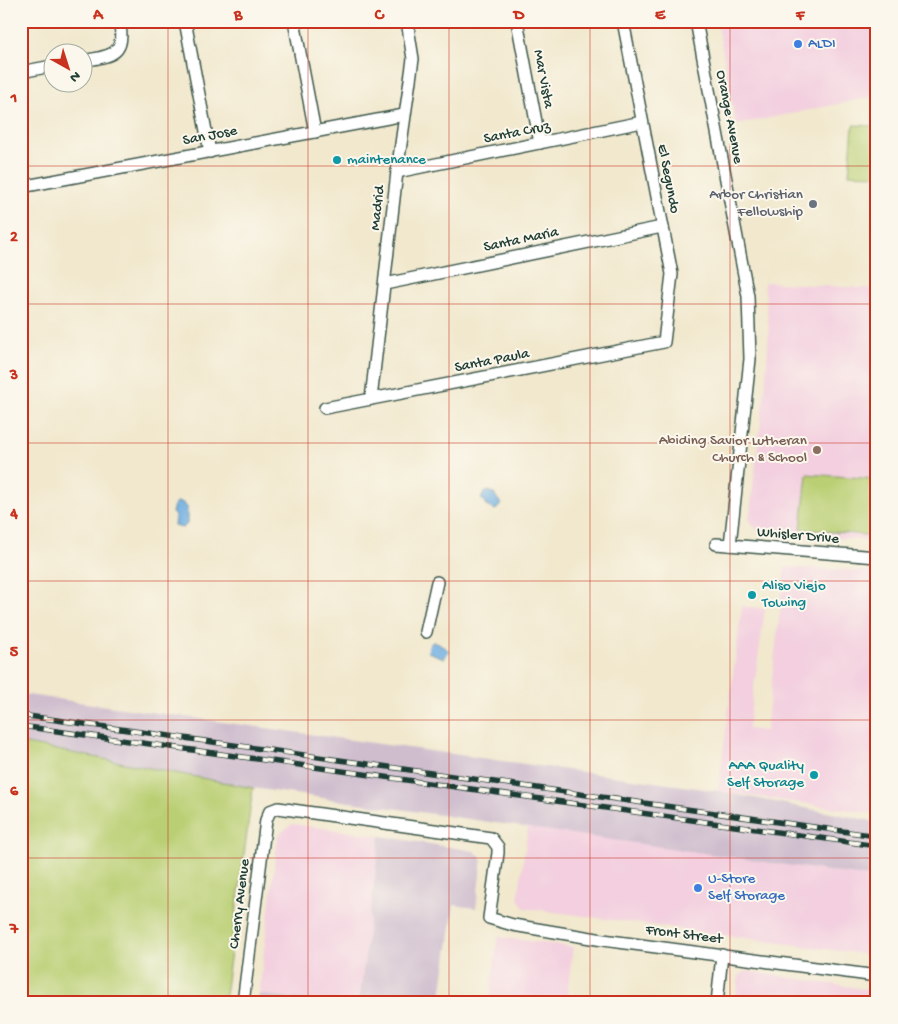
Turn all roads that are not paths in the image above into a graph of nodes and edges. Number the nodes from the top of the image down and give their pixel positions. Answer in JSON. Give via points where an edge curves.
{"nodes":[{"id":1,"x":119,"y":21,"type":"edge"},
{"id":2,"x":184,"y":21,"type":"edge"},
{"id":3,"x":294,"y":21,"type":"edge"},
{"id":4,"x":408,"y":21,"type":"edge"},
{"id":5,"x":517,"y":21,"type":"edge"},
{"id":6,"x":623,"y":21,"type":"edge"},
{"id":7,"x":696,"y":21,"type":"edge"},
{"id":8,"x":92,"y":59,"type":"edge"},
{"id":9,"x":42,"y":68,"type":"edge"},
{"id":10,"x":21,"y":72,"type":"edge"},
{"id":11,"x":404,"y":115,"type":"junction"},
{"id":12,"x":642,"y":122,"type":"junction"},
{"id":13,"x":315,"y":132,"type":"junction"},
{"id":14,"x":540,"y":143,"type":"junction"},
{"id":15,"x":210,"y":152,"type":"junction"},
{"id":16,"x":397,"y":172,"type":"junction"},
{"id":17,"x":21,"y":187,"type":"edge"},
{"id":18,"x":662,"y":227,"type":"junction"},
{"id":19,"x":385,"y":284,"type":"junction"},
{"id":20,"x":664,"y":342,"type":"joint"},
{"id":21,"x":371,"y":399,"type":"junction"},
{"id":22,"x":325,"y":408,"type":"dead end"},
{"id":23,"x":716,"y":544,"type":"dead end"},
{"id":24,"x":730,"y":545,"type":"junction"},
{"id":25,"x":877,"y":557,"type":"edge"},
{"id":26,"x":437,"y":582,"type":"dead end"},
{"id":27,"x":426,"y":632,"type":"dead end"},
{"id":28,"x":489,"y":918,"type":"joint"},
{"id":29,"x":722,"y":955,"type":"junction"},
{"id":30,"x":877,"y":976,"type":"edge"},
{"id":31,"x":243,"y":1003,"type":"edge"},
{"id":32,"x":716,"y":1003,"type":"edge"}],
"edges":[{"from":1,"to":8,"type":"street","via":[[120,48]]},
{"from":2,"to":15,"type":"street"},
{"from":3,"to":13,"type":"street"},
{"from":4,"to":11,"type":"street","name":"Madrid","via":[[413,59]]},
{"from":5,"to":14,"type":"street","name":"Mar Vista"},
{"from":6,"to":12,"type":"street","name":"El Segundo"},
{"from":7,"to":24,"type":"street","name":"Orange Avenue","via":[[748,296],[750,359]]},
{"from":9,"to":10,"type":"street"},
{"from":11,"to":13,"type":"street","name":"San Jose"},
{"from":11,"to":16,"type":"street","name":"Madrid"},
{"from":12,"to":14,"type":"street","name":"Santa Cruz"},
{"from":12,"to":18,"type":"street","name":"El Segundo"},
{"from":13,"to":15,"type":"street","name":"San Jose"},
{"from":14,"to":16,"type":"street","name":"Santa Cruz"},
{"from":15,"to":17,"type":"street","name":"San Jose"},
{"from":16,"to":19,"type":"street","name":"Madrid"},
{"from":18,"to":19,"type":"street","name":"Santa Maria"},
{"from":18,"to":20,"type":"street","name":"El Segundo","via":[[672,274]]},
{"from":19,"to":21,"type":"street","name":"Madrid"},
{"from":20,"to":21,"type":"street","name":"Santa Paula"},
{"from":21,"to":22,"type":"street","name":"Santa Paula"},
{"from":23,"to":24,"type":"street","name":"Whisler Drive"},
{"from":24,"to":25,"type":"street","name":"Whisler Drive"},
{"from":26,"to":27,"type":"street"},
{"from":28,"to":29,"type":"street","name":"Front Street","via":[[603,940]]},
{"from":28,"to":31,"type":"street","name":"Cherry Avenue","via":[[498,853],[496,842],[484,835],[288,808],[270,811],[266,820]]},
{"from":29,"to":30,"type":"street","name":"Front Street"},
{"from":29,"to":32,"type":"street"}]}
